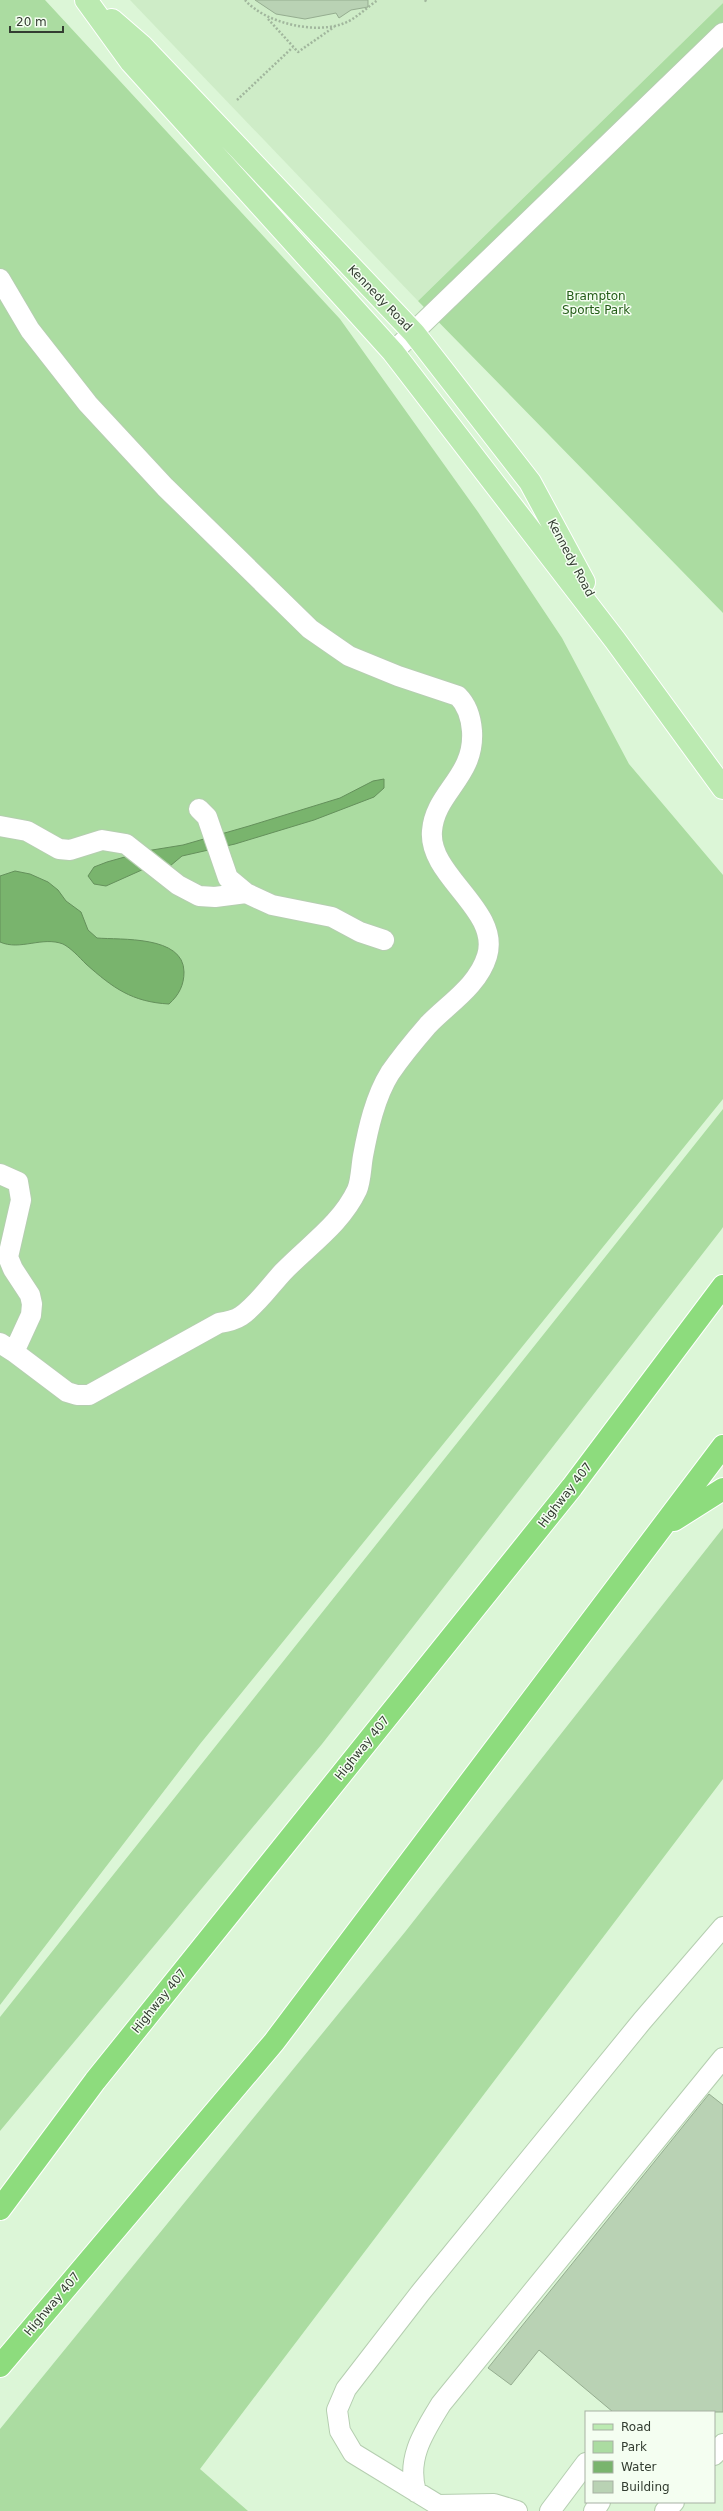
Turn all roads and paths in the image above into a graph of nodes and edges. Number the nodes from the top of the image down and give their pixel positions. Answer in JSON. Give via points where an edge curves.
{"nodes":[{"id":1,"x":87,"y":0,"type":"edge"},
{"id":2,"x":245,"y":0,"type":"edge"},
{"id":3,"x":378,"y":0,"type":"edge"},
{"id":4,"x":425,"y":0,"type":"edge"},
{"id":5,"x":427,"y":3,"type":"dead end"},
{"id":6,"x":265,"y":15,"type":"junction"},
{"id":7,"x":334,"y":26,"type":"junction"},
{"id":8,"x":723,"y":34,"type":"edge"},
{"id":9,"x":293,"y":47,"type":"junction"},
{"id":10,"x":237,"y":100,"type":"dead end"},
{"id":11,"x":0,"y":279,"type":"edge"},
{"id":12,"x":414,"y":333,"type":"junction"},
{"id":13,"x":393,"y":352,"type":"junction"},
{"id":14,"x":615,"y":640,"type":"junction"},
{"id":15,"x":723,"y":788,"type":"edge"},
{"id":16,"x":199,"y":809,"type":"dead end"},
{"id":17,"x":0,"y":826,"type":"edge"},
{"id":18,"x":246,"y":893,"type":"junction"},
{"id":19,"x":384,"y":940,"type":"dead end"},
{"id":20,"x":0,"y":1174,"type":"edge"},
{"id":21,"x":723,"y":1286,"type":"edge"},
{"id":22,"x":7,"y":1348,"type":"edge"},
{"id":23,"x":723,"y":1446,"type":"edge"},
{"id":24,"x":723,"y":1489,"type":"edge"},
{"id":25,"x":661,"y":1528,"type":"junction"},
{"id":26,"x":723,"y":1927,"type":"edge"},
{"id":27,"x":723,"y":2058,"type":"edge"},
{"id":28,"x":0,"y":2209,"type":"edge"},
{"id":29,"x":0,"y":2366,"type":"edge"},
{"id":30,"x":723,"y":2444,"type":"edge"},
{"id":31,"x":715,"y":2454,"type":"edge"},
{"id":32,"x":585,"y":2464,"type":"edge"},
{"id":33,"x":416,"y":2492,"type":"junction"},
{"id":34,"x":673,"y":2503,"type":"edge"},
{"id":35,"x":517,"y":2511,"type":"edge"},
{"id":36,"x":550,"y":2511,"type":"edge"},
{"id":37,"x":665,"y":2511,"type":"edge"}],
"edges":[{"from":1,"to":12,"type":"main road","name":"Kennedy Road","via":[[142,46]]},
{"from":1,"to":13,"type":"main road","name":"Kennedy Road","via":[[136,68]]},
{"from":2,"to":6,"type":"path"},
{"from":3,"to":7,"type":"path","via":[[344,24]]},
{"from":4,"to":5,"type":"path"},
{"from":6,"to":7,"type":"path","via":[[274,21],[325,28]]},
{"from":6,"to":9,"type":"path"},
{"from":7,"to":9,"type":"path","via":[[298,52]]},
{"from":8,"to":12,"type":"lane"},
{"from":9,"to":10,"type":"path"},
{"from":11,"to":22,"type":"lane","via":[[30,330],[88,404],[176,498],[310,629],[349,656],[458,696],[465,704],[472,725],[470,758],[438,809],[432,831],[434,848],[445,869],[466,895],[485,928],[488,946],[487,957],[468,988],[428,1025],[390,1074],[371,1119],[357,1189],[336,1222],[241,1316],[219,1323],[89,1395],[67,1392]]},
{"from":12,"to":13,"type":"lane"},
{"from":12,"to":14,"type":"main road","name":"Kennedy Road","via":[[530,482]]},
{"from":13,"to":14,"type":"main road","name":"Kennedy Road"},
{"from":14,"to":15,"type":"main road","name":"Kennedy Road"},
{"from":16,"to":18,"type":"lane","via":[[207,817],[228,878]]},
{"from":17,"to":18,"type":"lane","via":[[27,831],[59,849],[70,850],[102,840],[126,844],[178,885],[199,896]]},
{"from":18,"to":19,"type":"lane","via":[[272,905],[332,917],[360,932]]},
{"from":20,"to":22,"type":"lane","via":[[18,1182],[21,1200],[8,1257],[30,1295],[32,1304],[31,1315]]},
{"from":21,"to":28,"type":"highway","name":"Highway 407","via":[[572,1487],[95,2081]]},
{"from":23,"to":25,"type":"highway","name":"Highway 407"},
{"from":24,"to":25,"type":"highway"},
{"from":25,"to":29,"type":"highway","name":"Highway 407","via":[[274,2042]]},
{"from":26,"to":33,"type":"lane","via":[[421,2292],[346,2388],[337,2410],[340,2431],[353,2453]]},
{"from":27,"to":33,"type":"lane","via":[[441,2404],[418,2445],[412,2481]]},
{"from":30,"to":31,"type":"lane"},
{"from":32,"to":36,"type":"lane"},
{"from":33,"to":35,"type":"lane","via":[[438,2505],[494,2504]]},
{"from":34,"to":37,"type":"lane"}]}
